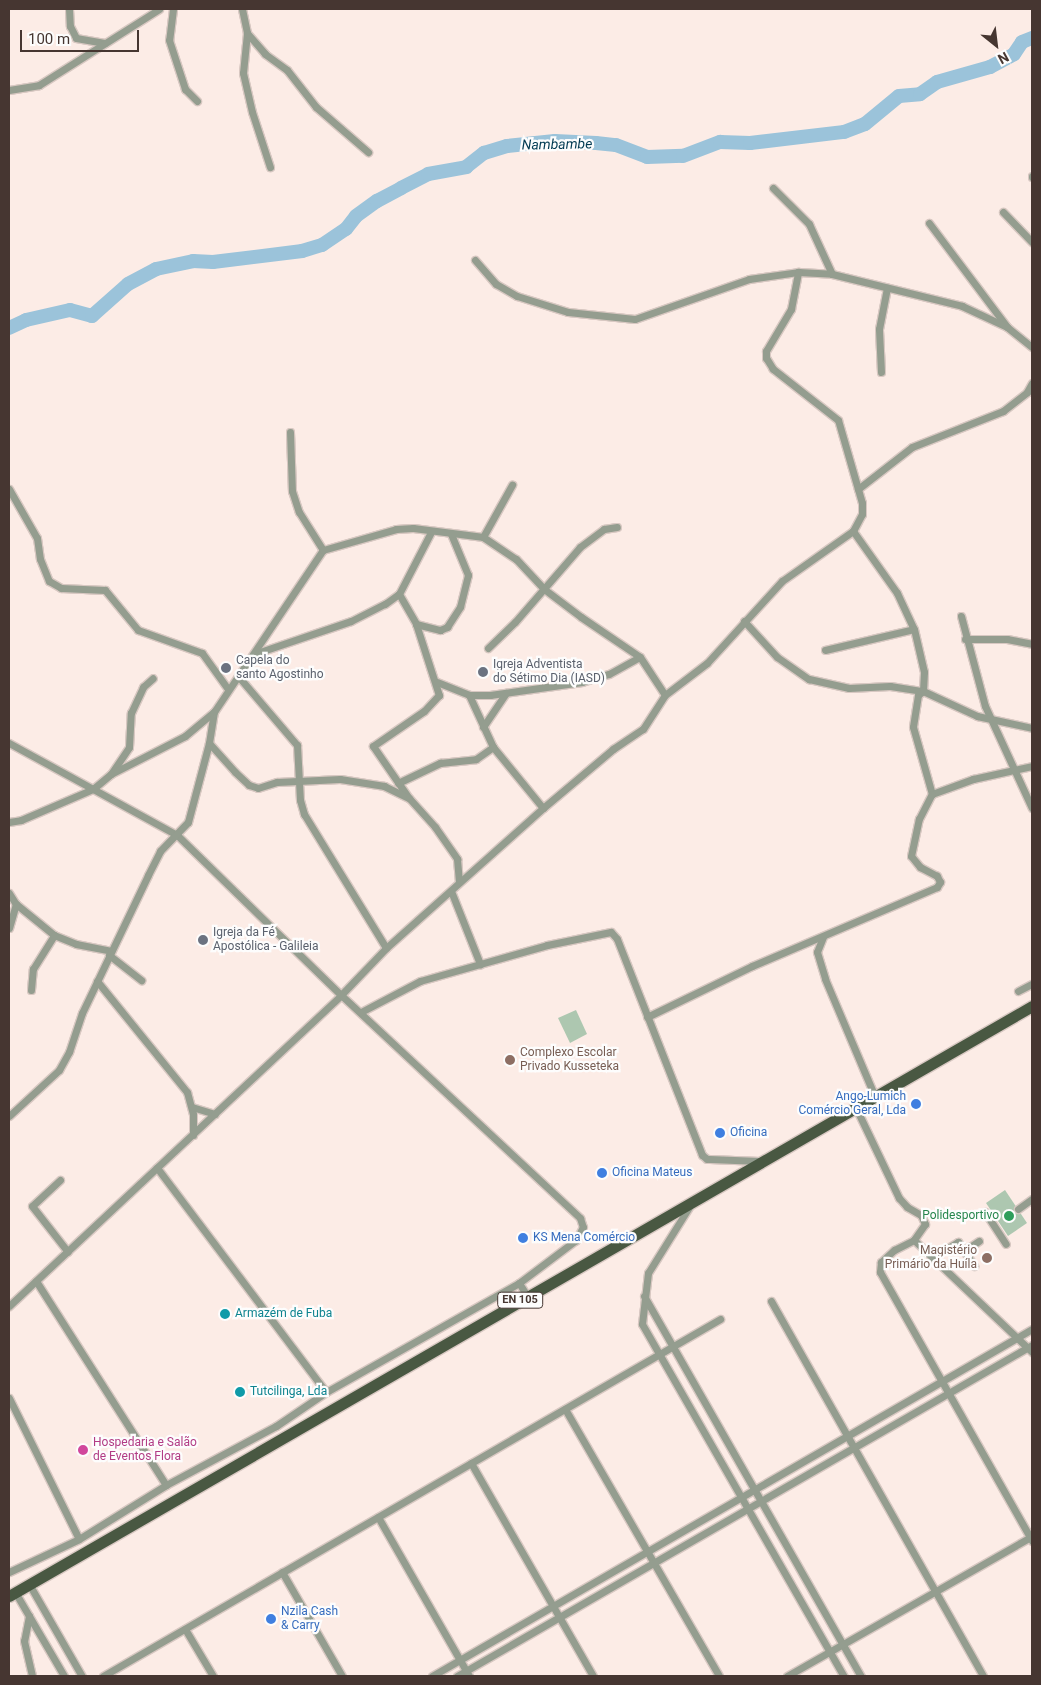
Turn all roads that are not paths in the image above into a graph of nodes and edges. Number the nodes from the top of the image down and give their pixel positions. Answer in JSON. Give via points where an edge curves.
{"nodes":[{"id":1,"x":69,"y":9,"type":"edge"},
{"id":2,"x":159,"y":9,"type":"edge"},
{"id":3,"x":173,"y":9,"type":"edge"},
{"id":4,"x":242,"y":9,"type":"edge"},
{"id":5,"x":247,"y":33,"type":"junction"},
{"id":6,"x":106,"y":44,"type":"junction"},
{"id":7,"x":9,"y":90,"type":"edge"},
{"id":8,"x":197,"y":101,"type":"dead end"},
{"id":9,"x":368,"y":152,"type":"dead end"},
{"id":10,"x":270,"y":167,"type":"dead end"},
{"id":11,"x":773,"y":188,"type":"dead end"},
{"id":12,"x":1003,"y":212,"type":"dead end"},
{"id":13,"x":929,"y":222,"type":"dead end"},
{"id":14,"x":1032,"y":242,"type":"edge"},
{"id":15,"x":475,"y":260,"type":"dead end"},
{"id":16,"x":798,"y":272,"type":"junction"},
{"id":17,"x":832,"y":274,"type":"junction"},
{"id":18,"x":887,"y":288,"type":"junction"},
{"id":19,"x":1007,"y":327,"type":"junction"},
{"id":20,"x":1032,"y":346,"type":"edge"},
{"id":21,"x":881,"y":372,"type":"dead end"},
{"id":22,"x":1032,"y":383,"type":"edge"},
{"id":23,"x":290,"y":432,"type":"dead end"},
{"id":24,"x":512,"y":485,"type":"dead end"},
{"id":25,"x":9,"y":489,"type":"edge"},
{"id":26,"x":858,"y":490,"type":"junction"},
{"id":27,"x":617,"y":527,"type":"dead end"},
{"id":28,"x":853,"y":531,"type":"junction"},
{"id":29,"x":431,"y":532,"type":"junction"},
{"id":30,"x":451,"y":534,"type":"junction"},
{"id":31,"x":483,"y":537,"type":"junction"},
{"id":32,"x":323,"y":550,"type":"junction"},
{"id":33,"x":544,"y":589,"type":"junction"},
{"id":34,"x":399,"y":594,"type":"junction"},
{"id":35,"x":961,"y":616,"type":"dead end"},
{"id":36,"x":744,"y":621,"type":"junction"},
{"id":37,"x":416,"y":624,"type":"junction"},
{"id":38,"x":914,"y":629,"type":"junction"},
{"id":39,"x":965,"y":639,"type":"junction"},
{"id":40,"x":1032,"y":644,"type":"edge"},
{"id":41,"x":488,"y":648,"type":"dead end"},
{"id":42,"x":825,"y":650,"type":"dead end"},
{"id":43,"x":254,"y":654,"type":"junction"},
{"id":44,"x":640,"y":656,"type":"junction"},
{"id":45,"x":238,"y":676,"type":"junction"},
{"id":46,"x":153,"y":678,"type":"dead end"},
{"id":47,"x":436,"y":682,"type":"junction"},
{"id":48,"x":228,"y":690,"type":"junction"},
{"id":49,"x":923,"y":690,"type":"junction"},
{"id":50,"x":506,"y":693,"type":"junction"},
{"id":51,"x":469,"y":695,"type":"junction"},
{"id":52,"x":665,"y":695,"type":"junction"},
{"id":53,"x":214,"y":712,"type":"junction"},
{"id":54,"x":994,"y":720,"type":"junction"},
{"id":55,"x":484,"y":727,"type":"junction"},
{"id":56,"x":1032,"y":728,"type":"edge"},
{"id":57,"x":9,"y":744,"type":"edge"},
{"id":58,"x":209,"y":744,"type":"junction"},
{"id":59,"x":492,"y":747,"type":"junction"},
{"id":60,"x":1032,"y":766,"type":"edge"},
{"id":61,"x":1015,"y":770,"type":"junction"},
{"id":62,"x":112,"y":774,"type":"junction"},
{"id":63,"x":299,"y":783,"type":"junction"},
{"id":64,"x":398,"y":783,"type":"junction"},
{"id":65,"x":93,"y":789,"type":"junction"},
{"id":66,"x":932,"y":794,"type":"junction"},
{"id":67,"x":409,"y":798,"type":"junction"},
{"id":68,"x":543,"y":808,"type":"junction"},
{"id":69,"x":1032,"y":808,"type":"edge"},
{"id":70,"x":9,"y":822,"type":"edge"},
{"id":71,"x":177,"y":835,"type":"junction"},
{"id":72,"x":459,"y":882,"type":"junction"},
{"id":73,"x":451,"y":892,"type":"junction"},
{"id":74,"x":9,"y":893,"type":"edge"},
{"id":75,"x":13,"y":907,"type":"edge"},
{"id":76,"x":9,"y":928,"type":"edge"},
{"id":77,"x":54,"y":935,"type":"junction"},
{"id":78,"x":824,"y":936,"type":"junction"},
{"id":79,"x":386,"y":948,"type":"junction"},
{"id":80,"x":110,"y":953,"type":"junction"},
{"id":81,"x":480,"y":964,"type":"junction"},
{"id":82,"x":142,"y":980,"type":"dead end"},
{"id":83,"x":97,"y":981,"type":"junction"},
{"id":84,"x":1032,"y":984,"type":"edge"},
{"id":85,"x":31,"y":990,"type":"dead end"},
{"id":86,"x":1018,"y":992,"type":"dead end"},
{"id":87,"x":341,"y":995,"type":"junction"},
{"id":88,"x":1032,"y":1006,"type":"edge"},
{"id":89,"x":360,"y":1012,"type":"junction"},
{"id":90,"x":648,"y":1016,"type":"junction"},
{"id":91,"x":875,"y":1097,"type":"junction"},
{"id":92,"x":192,"y":1107,"type":"junction"},
{"id":93,"x":856,"y":1108,"type":"junction"},
{"id":94,"x":215,"y":1114,"type":"junction"},
{"id":95,"x":9,"y":1116,"type":"edge"},
{"id":96,"x":193,"y":1134,"type":"junction"},
{"id":97,"x":763,"y":1161,"type":"junction"},
{"id":98,"x":157,"y":1168,"type":"junction"},
{"id":99,"x":60,"y":1180,"type":"dead end"},
{"id":100,"x":1032,"y":1199,"type":"edge"},
{"id":101,"x":694,"y":1200,"type":"junction"},
{"id":102,"x":1018,"y":1209,"type":"dead end"},
{"id":103,"x":985,"y":1212,"type":"dead end"},
{"id":104,"x":914,"y":1240,"type":"junction"},
{"id":105,"x":979,"y":1241,"type":"dead end"},
{"id":106,"x":1006,"y":1244,"type":"dead end"},
{"id":107,"x":948,"y":1248,"type":"dead end"},
{"id":108,"x":964,"y":1251,"type":"junction"},
{"id":109,"x":68,"y":1252,"type":"junction"},
{"id":110,"x":974,"y":1266,"type":"dead end"},
{"id":111,"x":36,"y":1281,"type":"junction"},
{"id":112,"x":519,"y":1283,"type":"junction"},
{"id":113,"x":528,"y":1296,"type":"junction"},
{"id":114,"x":644,"y":1296,"type":"junction"},
{"id":115,"x":771,"y":1301,"type":"dead end"},
{"id":116,"x":9,"y":1306,"type":"edge"},
{"id":117,"x":720,"y":1319,"type":"dead end"},
{"id":118,"x":1032,"y":1329,"type":"edge"},
{"id":119,"x":1017,"y":1338,"type":"junction"},
{"id":120,"x":672,"y":1346,"type":"junction"},
{"id":121,"x":1031,"y":1349,"type":"edge"},
{"id":122,"x":659,"y":1354,"type":"junction"},
{"id":123,"x":944,"y":1382,"type":"junction"},
{"id":124,"x":326,"y":1392,"type":"junction"},
{"id":125,"x":950,"y":1394,"type":"junction"},
{"id":126,"x":9,"y":1398,"type":"edge"},
{"id":127,"x":565,"y":1409,"type":"junction"},
{"id":128,"x":848,"y":1436,"type":"junction"},
{"id":129,"x":855,"y":1448,"type":"junction"},
{"id":130,"x":472,"y":1463,"type":"junction"},
{"id":131,"x":166,"y":1486,"type":"junction"},
{"id":132,"x":755,"y":1490,"type":"junction"},
{"id":133,"x":742,"y":1498,"type":"junction"},
{"id":134,"x":761,"y":1502,"type":"junction"},
{"id":135,"x":748,"y":1509,"type":"junction"},
{"id":136,"x":378,"y":1517,"type":"junction"},
{"id":137,"x":1032,"y":1538,"type":"edge"},
{"id":138,"x":79,"y":1539,"type":"junction"},
{"id":139,"x":647,"y":1552,"type":"junction"},
{"id":140,"x":654,"y":1563,"type":"junction"},
{"id":141,"x":9,"y":1570,"type":"edge"},
{"id":142,"x":282,"y":1572,"type":"junction"},
{"id":143,"x":29,"y":1584,"type":"junction"},
{"id":144,"x":936,"y":1591,"type":"junction"},
{"id":145,"x":12,"y":1594,"type":"edge"},
{"id":146,"x":553,"y":1606,"type":"junction"},
{"id":147,"x":29,"y":1616,"type":"junction"},
{"id":148,"x":560,"y":1617,"type":"junction"},
{"id":149,"x":186,"y":1628,"type":"junction"},
{"id":150,"x":843,"y":1644,"type":"junction"},
{"id":151,"x":830,"y":1652,"type":"junction"},
{"id":152,"x":460,"y":1660,"type":"junction"},
{"id":153,"x":467,"y":1674,"type":"edge"},
{"id":154,"x":32,"y":1676,"type":"edge"},
{"id":155,"x":64,"y":1676,"type":"edge"},
{"id":156,"x":82,"y":1676,"type":"edge"},
{"id":157,"x":103,"y":1676,"type":"edge"},
{"id":158,"x":213,"y":1676,"type":"edge"},
{"id":159,"x":342,"y":1676,"type":"edge"},
{"id":160,"x":432,"y":1676,"type":"edge"},
{"id":161,"x":457,"y":1676,"type":"edge"},
{"id":162,"x":593,"y":1676,"type":"edge"},
{"id":163,"x":719,"y":1676,"type":"edge"},
{"id":164,"x":787,"y":1676,"type":"edge"},
{"id":165,"x":844,"y":1676,"type":"edge"},
{"id":166,"x":861,"y":1676,"type":"edge"},
{"id":167,"x":983,"y":1676,"type":"edge"}],
"edges":[{"from":1,"to":6,"type":"street","via":[[72,34],[76,38]]},
{"from":2,"to":6,"type":"street"},
{"from":3,"to":8,"type":"street","via":[[169,40],[185,89]]},
{"from":4,"to":5,"type":"street"},
{"from":5,"to":9,"type":"street","via":[[265,54],[287,70],[316,107]]},
{"from":5,"to":10,"type":"street","via":[[243,73]]},
{"from":6,"to":7,"type":"street","via":[[39,85]]},
{"from":11,"to":17,"type":"street","via":[[809,224]]},
{"from":12,"to":14,"type":"street"},
{"from":13,"to":19,"type":"street"},
{"from":15,"to":16,"type":"street","via":[[496,284],[517,296],[568,312],[635,319],[749,279]]},
{"from":16,"to":17,"type":"street"},
{"from":16,"to":26,"type":"street","via":[[791,309],[766,351],[766,358],[773,369],[838,420]]},
{"from":17,"to":18,"type":"street"},
{"from":18,"to":19,"type":"street","via":[[962,306]]},
{"from":18,"to":21,"type":"street","via":[[879,329]]},
{"from":19,"to":20,"type":"street"},
{"from":22,"to":26,"type":"street","via":[[1027,392],[1003,411],[912,447]]},
{"from":23,"to":32,"type":"street","via":[[292,492],[299,512]]},
{"from":24,"to":31,"type":"street"},
{"from":25,"to":48,"type":"street","via":[[38,538],[40,560],[49,581],[61,588],[105,590],[138,630],[202,654]]},
{"from":26,"to":28,"type":"street","via":[[862,514]]},
{"from":27,"to":33,"type":"street","via":[[604,529],[580,547]]},
{"from":28,"to":36,"type":"street","via":[[782,581]]},
{"from":28,"to":38,"type":"street","via":[[897,594]]},
{"from":29,"to":30,"type":"street"},
{"from":29,"to":32,"type":"street","via":[[396,529]]},
{"from":29,"to":34,"type":"street"},
{"from":30,"to":31,"type":"street"},
{"from":30,"to":37,"type":"street","via":[[468,575],[460,607],[447,627],[440,630]]},
{"from":31,"to":33,"type":"street","via":[[516,559]]},
{"from":32,"to":43,"type":"street"},
{"from":33,"to":41,"type":"street"},
{"from":33,"to":44,"type":"street"},
{"from":34,"to":37,"type":"street"},
{"from":34,"to":43,"type":"street","via":[[350,621]]},
{"from":35,"to":39,"type":"street"},
{"from":36,"to":49,"type":"street","via":[[777,657],[809,679],[849,688],[890,686]]},
{"from":36,"to":52,"type":"street","via":[[707,663]]},
{"from":37,"to":47,"type":"street"},
{"from":38,"to":42,"type":"street"},
{"from":38,"to":49,"type":"street","via":[[924,672]]},
{"from":39,"to":40,"type":"street","via":[[1007,639]]},
{"from":39,"to":54,"type":"street","via":[[983,698]]},
{"from":43,"to":45,"type":"street"},
{"from":44,"to":50,"type":"street","via":[[609,674],[582,682]]},
{"from":44,"to":52,"type":"street"},
{"from":45,"to":48,"type":"street"},
{"from":45,"to":63,"type":"street","via":[[298,745]]},
{"from":46,"to":62,"type":"street","via":[[143,687],[134,706],[129,747]]},
{"from":47,"to":51,"type":"street"},
{"from":47,"to":64,"type":"street","via":[[436,700],[373,746]]},
{"from":48,"to":53,"type":"street"},
{"from":49,"to":54,"type":"street","via":[[958,708]]},
{"from":49,"to":66,"type":"street","via":[[918,695],[913,727]]},
{"from":50,"to":51,"type":"street"},
{"from":50,"to":55,"type":"street"},
{"from":51,"to":55,"type":"street"},
{"from":52,"to":68,"type":"street","via":[[643,729],[613,749]]},
{"from":53,"to":58,"type":"street"},
{"from":53,"to":62,"type":"street","via":[[185,736]]},
{"from":54,"to":56,"type":"street"},
{"from":54,"to":61,"type":"street"},
{"from":55,"to":59,"type":"street"},
{"from":57,"to":65,"type":"street"},
{"from":58,"to":63,"type":"street","via":[[249,785],[258,788],[277,782]]},
{"from":58,"to":71,"type":"street","via":[[193,810]]},
{"from":59,"to":64,"type":"street","via":[[476,759],[440,763]]},
{"from":59,"to":68,"type":"street"},
{"from":60,"to":61,"type":"street"},
{"from":61,"to":66,"type":"street","via":[[973,779]]},
{"from":61,"to":69,"type":"street"},
{"from":62,"to":65,"type":"street"},
{"from":63,"to":67,"type":"street","via":[[340,779],[363,782],[384,786]]},
{"from":63,"to":79,"type":"street","via":[[304,814]]},
{"from":64,"to":67,"type":"street"},
{"from":65,"to":70,"type":"street","via":[[21,820]]},
{"from":65,"to":71,"type":"street"},
{"from":66,"to":78,"type":"street","via":[[919,819],[911,856],[920,867],[937,876],[940,882],[937,887]]},
{"from":67,"to":72,"type":"street","via":[[457,859]]},
{"from":68,"to":72,"type":"street"},
{"from":71,"to":80,"type":"street","via":[[160,851]]},
{"from":71,"to":87,"type":"street"},
{"from":72,"to":73,"type":"street"},
{"from":73,"to":79,"type":"street"},
{"from":73,"to":81,"type":"street"},
{"from":74,"to":75,"type":"street"},
{"from":75,"to":76,"type":"street"},
{"from":75,"to":77,"type":"street"},
{"from":77,"to":80,"type":"street"},
{"from":77,"to":85,"type":"street","via":[[33,969]]},
{"from":78,"to":90,"type":"street"},
{"from":78,"to":91,"type":"street","via":[[817,952],[825,979]]},
{"from":79,"to":87,"type":"street"},
{"from":80,"to":82,"type":"street"},
{"from":80,"to":83,"type":"street"},
{"from":81,"to":89,"type":"street","via":[[420,981]]},
{"from":81,"to":90,"type":"street","via":[[611,932],[617,939]]},
{"from":83,"to":92,"type":"street","via":[[187,1092]]},
{"from":83,"to":95,"type":"street","via":[[59,1070]]},
{"from":84,"to":86,"type":"street"},
{"from":87,"to":89,"type":"street"},
{"from":87,"to":94,"type":"street"},
{"from":88,"to":91,"type":"main road","number":"EN 105"},
{"from":89,"to":112,"type":"street","via":[[580,1218],[583,1227],[576,1240]]},
{"from":90,"to":97,"type":"street","via":[[702,1155],[707,1159]]},
{"from":91,"to":93,"type":"main road","number":"EN 105"},
{"from":92,"to":94,"type":"street"},
{"from":92,"to":96,"type":"street"},
{"from":93,"to":97,"type":"main road","number":"EN 105"},
{"from":93,"to":104,"type":"street","via":[[899,1198],[907,1207],[921,1214],[924,1224]]},
{"from":94,"to":96,"type":"street"},
{"from":96,"to":98,"type":"street"},
{"from":97,"to":101,"type":"main road","number":"EN 105"},
{"from":98,"to":109,"type":"street"},
{"from":98,"to":124,"type":"street"},
{"from":99,"to":109,"type":"street","via":[[32,1206]]},
{"from":100,"to":102,"type":"street"},
{"from":101,"to":113,"type":"main road","number":"EN 105"},
{"from":101,"to":114,"type":"street","via":[[656,1255],[648,1273]]},
{"from":103,"to":106,"type":"street"},
{"from":104,"to":119,"type":"street"},
{"from":104,"to":123,"type":"street","via":[[894,1250],[881,1262],[880,1272]]},
{"from":105,"to":108,"type":"street"},
{"from":107,"to":108,"type":"street","via":[[958,1242]]},
{"from":108,"to":110,"type":"street"},
{"from":109,"to":111,"type":"street"},
{"from":111,"to":116,"type":"street"},
{"from":111,"to":131,"type":"street"},
{"from":112,"to":113,"type":"street"},
{"from":112,"to":124,"type":"street"},
{"from":113,"to":143,"type":"main road","number":"EN 105"},
{"from":114,"to":120,"type":"street"},
{"from":114,"to":122,"type":"street","via":[[642,1324]]},
{"from":115,"to":128,"type":"street"},
{"from":117,"to":120,"type":"street"},
{"from":118,"to":119,"type":"street"},
{"from":119,"to":121,"type":"street"},
{"from":119,"to":123,"type":"street"},
{"from":120,"to":122,"type":"street"},
{"from":120,"to":132,"type":"street"},
{"from":121,"to":125,"type":"street"},
{"from":122,"to":127,"type":"street"},
{"from":122,"to":133,"type":"street"},
{"from":123,"to":125,"type":"street"},
{"from":123,"to":128,"type":"street"},
{"from":124,"to":131,"type":"street","via":[[276,1426]]},
{"from":125,"to":129,"type":"street"},
{"from":125,"to":137,"type":"street"},
{"from":126,"to":138,"type":"street"},
{"from":127,"to":130,"type":"street"},
{"from":127,"to":139,"type":"street"},
{"from":128,"to":129,"type":"street"},
{"from":128,"to":132,"type":"street"},
{"from":129,"to":134,"type":"street"},
{"from":129,"to":144,"type":"street"},
{"from":130,"to":136,"type":"street"},
{"from":130,"to":146,"type":"street"},
{"from":131,"to":138,"type":"street"},
{"from":132,"to":133,"type":"street"},
{"from":132,"to":134,"type":"street"},
{"from":133,"to":135,"type":"street"},
{"from":133,"to":139,"type":"street"},
{"from":134,"to":135,"type":"street"},
{"from":134,"to":150,"type":"street"},
{"from":135,"to":140,"type":"street"},
{"from":135,"to":151,"type":"street"},
{"from":136,"to":142,"type":"street"},
{"from":136,"to":152,"type":"street"},
{"from":137,"to":144,"type":"street"},
{"from":138,"to":141,"type":"street"},
{"from":139,"to":140,"type":"street"},
{"from":139,"to":146,"type":"street"},
{"from":140,"to":148,"type":"street"},
{"from":140,"to":163,"type":"street"},
{"from":142,"to":149,"type":"street"},
{"from":142,"to":159,"type":"street"},
{"from":143,"to":145,"type":"main road","number":"EN 105"},
{"from":143,"to":156,"type":"street"},
{"from":144,"to":150,"type":"street"},
{"from":144,"to":167,"type":"street"},
{"from":145,"to":147,"type":"street"},
{"from":146,"to":148,"type":"street"},
{"from":146,"to":152,"type":"street"},
{"from":147,"to":154,"type":"street","via":[[24,1641]]},
{"from":147,"to":155,"type":"street"},
{"from":148,"to":153,"type":"street"},
{"from":148,"to":162,"type":"street"},
{"from":149,"to":157,"type":"street"},
{"from":149,"to":158,"type":"street"},
{"from":150,"to":151,"type":"street"},
{"from":150,"to":166,"type":"street"},
{"from":151,"to":164,"type":"street"},
{"from":151,"to":165,"type":"street"},
{"from":152,"to":153,"type":"street"},
{"from":152,"to":160,"type":"street"},
{"from":153,"to":161,"type":"street"}]}
